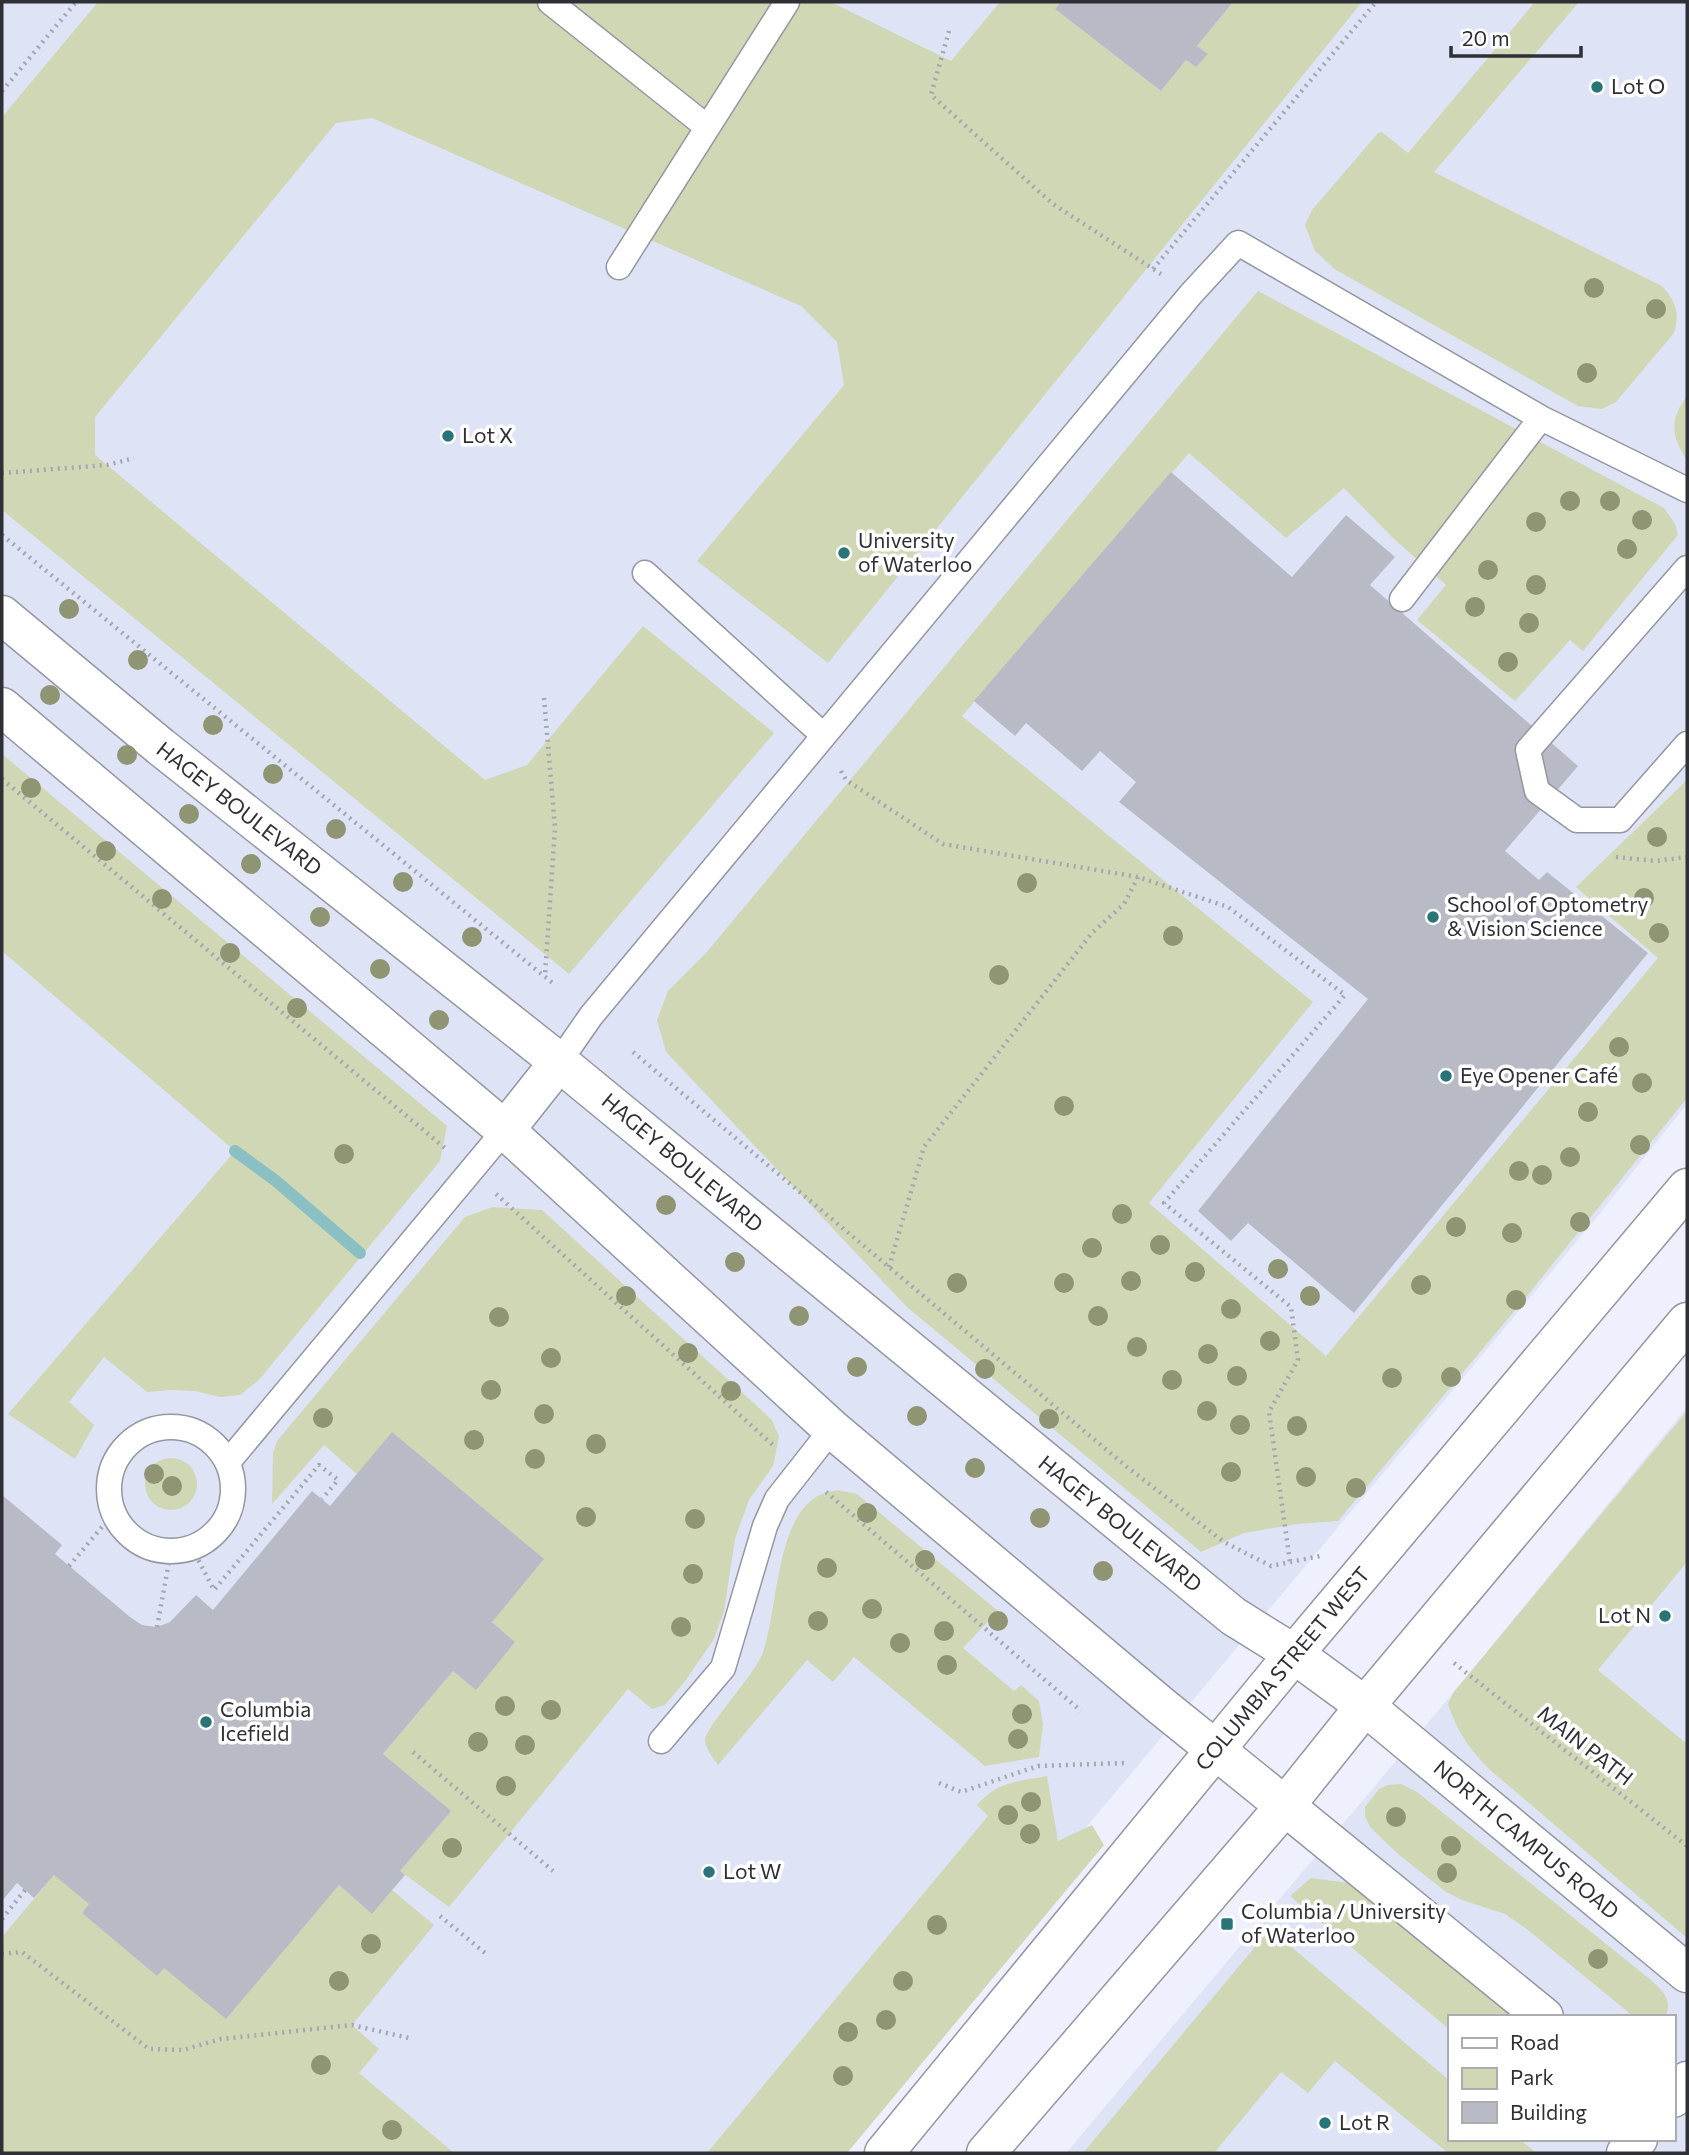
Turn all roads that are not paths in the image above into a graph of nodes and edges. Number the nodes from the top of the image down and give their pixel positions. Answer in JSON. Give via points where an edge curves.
{"nodes":[{"id":1,"x":550,"y":2,"type":"edge"},
{"id":2,"x":787,"y":2,"type":"edge"},
{"id":3,"x":707,"y":127,"type":"junction"},
{"id":4,"x":620,"y":267,"type":"dead end"},
{"id":5,"x":1541,"y":418,"type":"junction"},
{"id":6,"x":1687,"y":490,"type":"edge"},
{"id":7,"x":1687,"y":568,"type":"edge"},
{"id":8,"x":645,"y":573,"type":"dead end"},
{"id":9,"x":1402,"y":599,"type":"dead end"},
{"id":10,"x":2,"y":615,"type":"edge"},
{"id":11,"x":2,"y":706,"type":"edge"},
{"id":12,"x":823,"y":736,"type":"junction"},
{"id":13,"x":1687,"y":744,"type":"edge"},
{"id":14,"x":559,"y":1062,"type":"junction"},
{"id":15,"x":505,"y":1130,"type":"junction"},
{"id":16,"x":1687,"y":1188,"type":"edge"},
{"id":17,"x":1687,"y":1322,"type":"edge"},
{"id":18,"x":832,"y":1429,"type":"junction"},
{"id":19,"x":228,"y":1462,"type":"junction"},
{"id":20,"x":1294,"y":1654,"type":"junction"},
{"id":21,"x":1365,"y":1706,"type":"junction"},
{"id":22,"x":661,"y":1741,"type":"dead end"},
{"id":23,"x":1215,"y":1751,"type":"junction"},
{"id":24,"x":1285,"y":1806,"type":"junction"},
{"id":25,"x":1687,"y":1973,"type":"edge"},
{"id":26,"x":1542,"y":2015,"type":"edge"},
{"id":27,"x":1687,"y":2081,"type":"edge"},
{"id":28,"x":1675,"y":2096,"type":"edge"},
{"id":29,"x":884,"y":2153,"type":"edge"},
{"id":30,"x":986,"y":2153,"type":"edge"}],
"edges":[{"from":1,"to":3,"type":"lane"},
{"from":2,"to":3,"type":"lane"},
{"from":3,"to":4,"type":"lane"},
{"from":5,"to":6,"type":"lane"},
{"from":5,"to":9,"type":"lane"},
{"from":5,"to":12,"type":"lane","via":[[1238,243]]},
{"from":7,"to":13,"type":"lane","via":[[1528,750],[1537,791],[1577,820],[1620,820]]},
{"from":8,"to":12,"type":"lane"},
{"from":10,"to":14,"type":"street","name":"HAGEY BOULEVARD","via":[[172,756]]},
{"from":11,"to":15,"type":"street"},
{"from":12,"to":14,"type":"lane"},
{"from":14,"to":15,"type":"street"},
{"from":14,"to":20,"type":"street","name":"HAGEY BOULEVARD","via":[[1233,1616]]},
{"from":15,"to":18,"type":"street"},
{"from":15,"to":19,"type":"lane"},
{"from":16,"to":20,"type":"street","name":"COLUMBIA STREET WEST"},
{"from":17,"to":21,"type":"street"},
{"from":18,"to":22,"type":"lane","via":[[777,1499],[723,1668]]},
{"from":18,"to":23,"type":"street"},
{"from":19,"to":19,"type":"lane","via":[[234,1482],[232,1503],[210,1538],[182,1549],[153,1549],[123,1529],[113,1514],[109,1485],[114,1465],[124,1447],[140,1434],[180,1426],[200,1433]]},
{"from":20,"to":21,"type":"street","name":"HAGEY BOULEVARD"},
{"from":20,"to":23,"type":"street","name":"COLUMBIA STREET WEST"},
{"from":21,"to":24,"type":"street"},
{"from":21,"to":25,"type":"street","name":"NORTH CAMPUS ROAD"},
{"from":23,"to":24,"type":"street"},
{"from":23,"to":29,"type":"street","name":"COLUMBIA STREET WEST"},
{"from":24,"to":26,"type":"street"},
{"from":24,"to":30,"type":"street"},
{"from":27,"to":28,"type":"street"}]}
